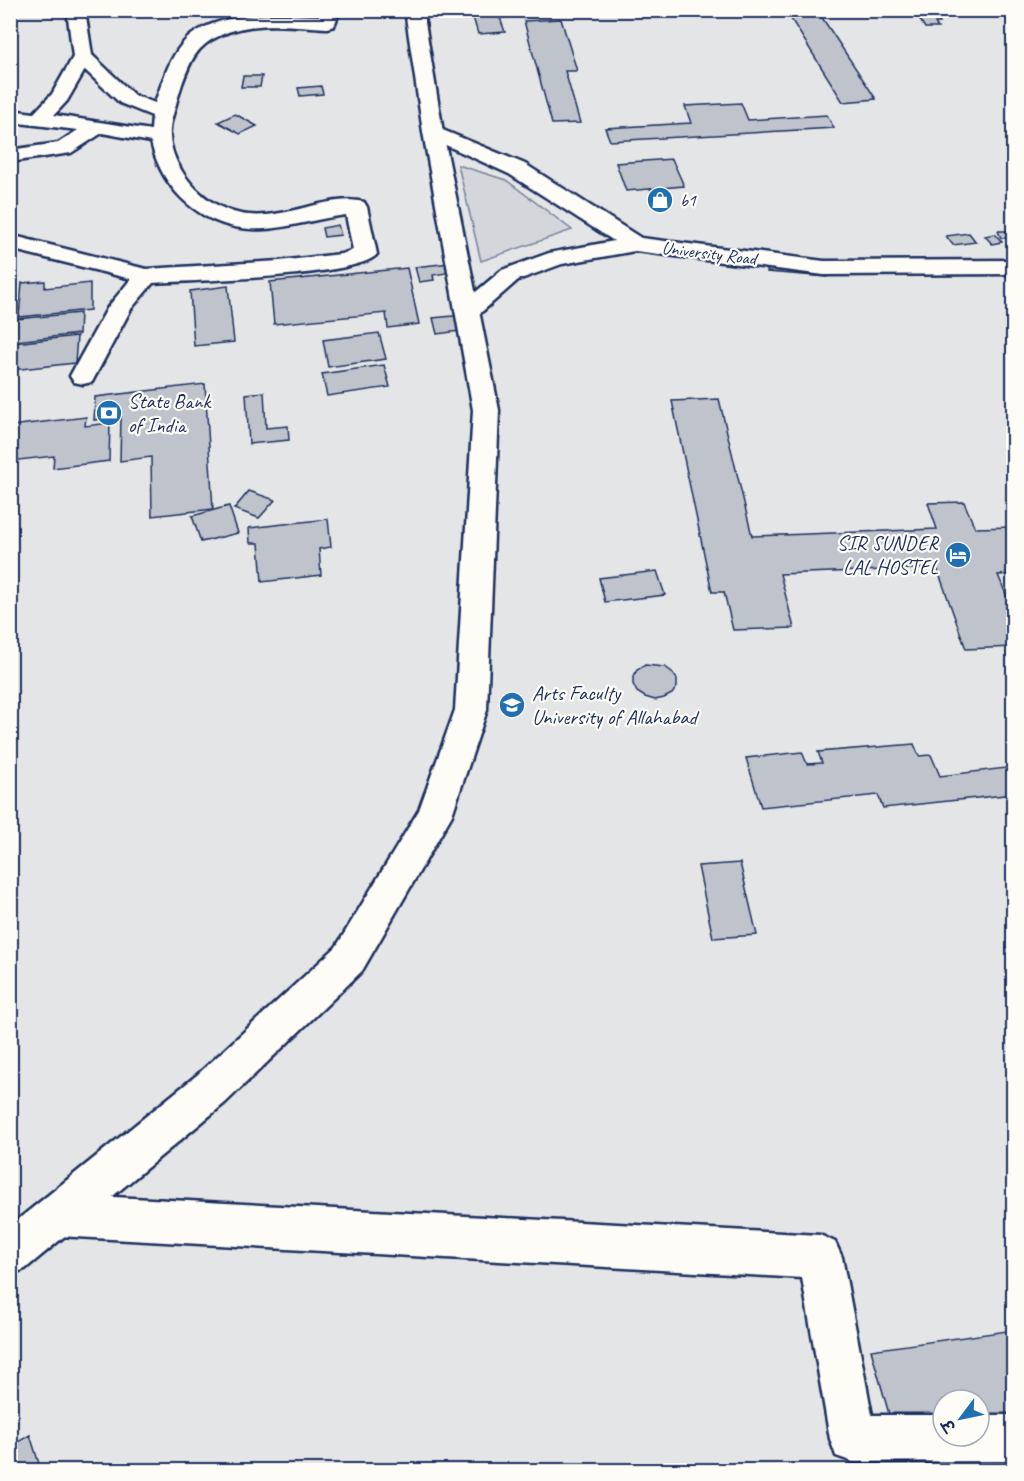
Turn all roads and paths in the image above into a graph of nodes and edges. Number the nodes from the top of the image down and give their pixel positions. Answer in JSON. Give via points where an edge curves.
{"nodes":[{"id":1,"x":76,"y":10,"type":"edge"},
{"id":2,"x":331,"y":10,"type":"edge"},
{"id":3,"x":414,"y":10,"type":"edge"},
{"id":4,"x":83,"y":57,"type":"junction"},
{"id":5,"x":164,"y":114,"type":"junction"},
{"id":6,"x":10,"y":116,"type":"edge"},
{"id":7,"x":40,"y":118,"type":"junction"},
{"id":8,"x":98,"y":126,"type":"junction"},
{"id":9,"x":433,"y":132,"type":"junction"},
{"id":10,"x":162,"y":138,"type":"junction"},
{"id":11,"x":10,"y":156,"type":"edge"},
{"id":12,"x":10,"y":242,"type":"edge"},
{"id":13,"x":635,"y":244,"type":"junction"},
{"id":14,"x":1014,"y":267,"type":"edge"},
{"id":15,"x":146,"y":276,"type":"junction"},
{"id":16,"x":468,"y":311,"type":"junction"},
{"id":17,"x":83,"y":376,"type":"dead end"},
{"id":18,"x":58,"y":1215,"type":"junction"},
{"id":19,"x":10,"y":1254,"type":"edge"},
{"id":20,"x":1014,"y":1438,"type":"edge"}],
"edges":[{"from":1,"to":4,"type":"main road"},
{"from":2,"to":5,"type":"main road","via":[[327,22],[225,26],[197,41],[181,58]]},
{"from":3,"to":9,"type":"main road"},
{"from":4,"to":5,"type":"main road","via":[[127,99]]},
{"from":4,"to":7,"type":"main road","via":[[60,97]]},
{"from":5,"to":10,"type":"main road"},
{"from":6,"to":7,"type":"main road"},
{"from":7,"to":8,"type":"main road"},
{"from":8,"to":10,"type":"main road"},
{"from":8,"to":11,"type":"main road","via":[[64,149]]},
{"from":9,"to":13,"type":"main road","name":"University Road","via":[[517,169]]},
{"from":9,"to":16,"type":"main road"},
{"from":10,"to":15,"type":"main road","via":[[169,166],[181,188],[203,207],[230,219],[267,222],[331,208],[356,207],[365,254],[345,261],[279,268]]},
{"from":12,"to":15,"type":"main road"},
{"from":13,"to":14,"type":"main road","name":"University Road","via":[[824,268]]},
{"from":13,"to":16,"type":"main road","via":[[557,258],[510,275]]},
{"from":15,"to":17,"type":"main road","via":[[120,307]]},
{"from":16,"to":18,"type":"main road","via":[[486,410],[471,710],[435,815],[349,959],[211,1089]]},
{"from":18,"to":19,"type":"main road"},
{"from":18,"to":20,"type":"main road","via":[[820,1257],[853,1439]]}]}
